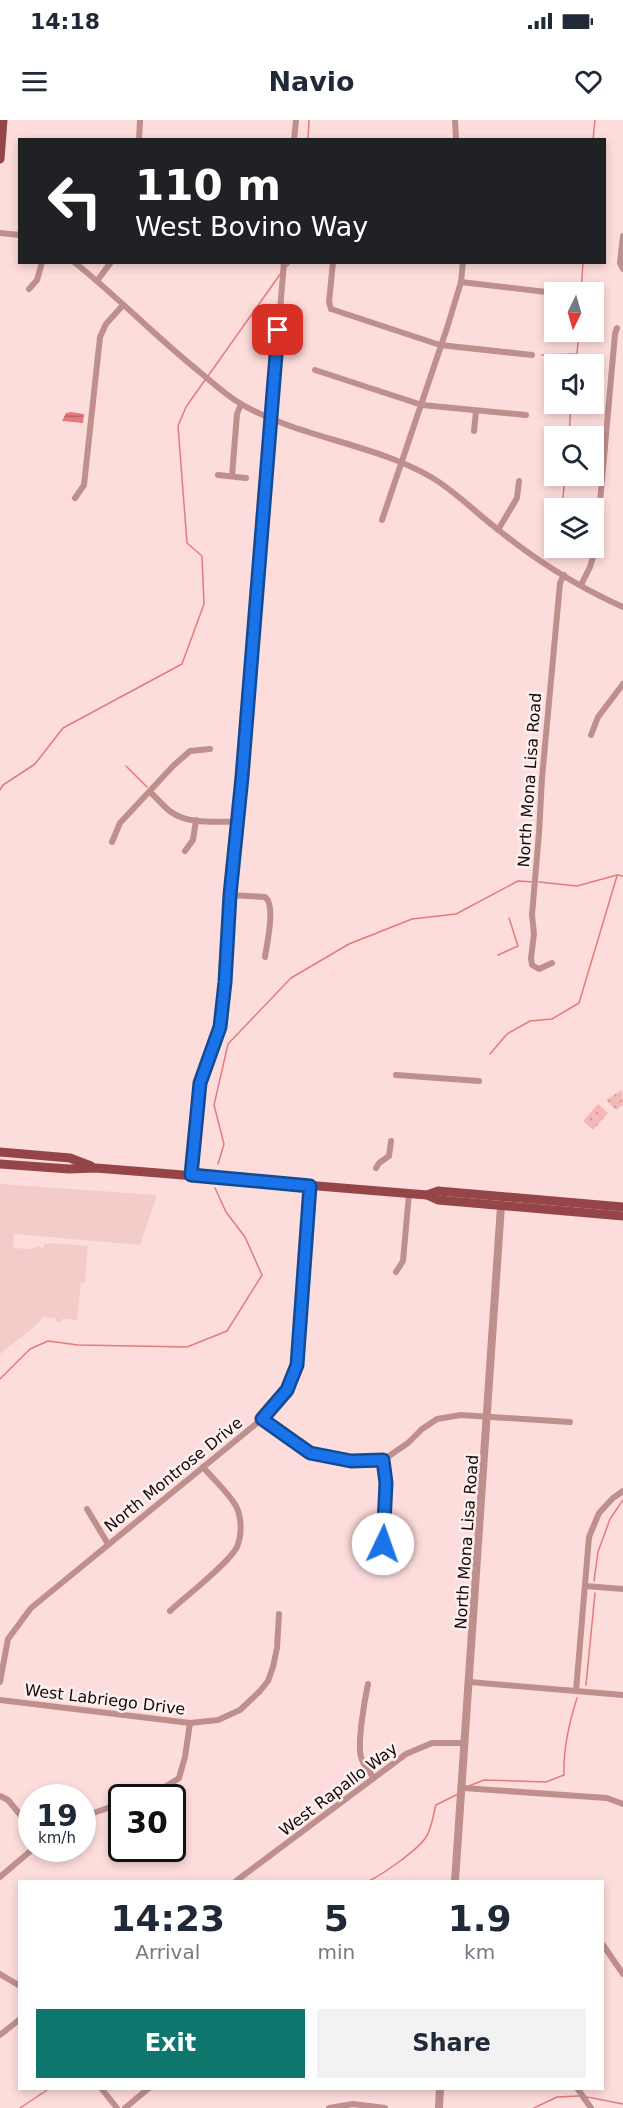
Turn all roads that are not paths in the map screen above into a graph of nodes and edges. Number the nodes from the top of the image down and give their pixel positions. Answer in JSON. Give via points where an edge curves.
{"nodes":[{"id":1,"x":3,"y":120,"type":"edge"},
{"id":2,"x":140,"y":120,"type":"edge"},
{"id":3,"x":296,"y":120,"type":"edge"},
{"id":4,"x":455,"y":120,"type":"edge"},
{"id":5,"x":139,"y":138,"type":"edge"},
{"id":6,"x":294,"y":138,"type":"edge"},
{"id":7,"x":456,"y":138,"type":"edge"},
{"id":8,"x":0,"y":159,"type":"edge"},
{"id":9,"x":0,"y":233,"type":"edge"},
{"id":10,"x":18,"y":235,"type":"edge"},
{"id":11,"x":623,"y":236,"type":"edge"},
{"id":12,"x":76,"y":264,"type":"edge"},
{"id":13,"x":110,"y":264,"type":"edge"},
{"id":14,"x":284,"y":264,"type":"edge"},
{"id":15,"x":333,"y":264,"type":"edge"},
{"id":16,"x":463,"y":264,"type":"edge"},
{"id":17,"x":43,"y":265,"type":"edge"},
{"id":18,"x":621,"y":270,"type":"edge"},
{"id":19,"x":97,"y":281,"type":"junction"},
{"id":20,"x":461,"y":282,"type":"junction"},
{"id":21,"x":29,"y":290,"type":"dead end"},
{"id":22,"x":544,"y":292,"type":"edge"},
{"id":23,"x":123,"y":305,"type":"junction"},
{"id":24,"x":618,"y":326,"type":"edge"},
{"id":25,"x":440,"y":345,"type":"junction"},
{"id":26,"x":532,"y":355,"type":"dead end"},
{"id":27,"x":315,"y":370,"type":"dead end"},
{"id":28,"x":241,"y":404,"type":"junction"},
{"id":29,"x":422,"y":405,"type":"junction"},
{"id":30,"x":476,"y":411,"type":"junction"},
{"id":31,"x":526,"y":415,"type":"dead end"},
{"id":32,"x":271,"y":419,"type":"junction"},
{"id":33,"x":474,"y":431,"type":"dead end"},
{"id":34,"x":402,"y":463,"type":"junction"},
{"id":35,"x":218,"y":475,"type":"dead end"},
{"id":36,"x":232,"y":476,"type":"junction"},
{"id":37,"x":246,"y":478,"type":"dead end"},
{"id":38,"x":519,"y":481,"type":"dead end"},
{"id":39,"x":75,"y":498,"type":"dead end"},
{"id":40,"x":382,"y":520,"type":"dead end"},
{"id":41,"x":498,"y":530,"type":"junction"},
{"id":42,"x":564,"y":575,"type":"junction"},
{"id":43,"x":581,"y":585,"type":"junction"},
{"id":44,"x":623,"y":608,"type":"edge"},
{"id":45,"x":623,"y":684,"type":"edge"},
{"id":46,"x":591,"y":735,"type":"dead end"},
{"id":47,"x":210,"y":749,"type":"dead end"},
{"id":48,"x":150,"y":792,"type":"junction"},
{"id":49,"x":196,"y":820,"type":"junction"},
{"id":50,"x":238,"y":822,"type":"junction"},
{"id":51,"x":112,"y":842,"type":"dead end"},
{"id":52,"x":185,"y":851,"type":"dead end"},
{"id":53,"x":230,"y":895,"type":"junction"},
{"id":54,"x":266,"y":957,"type":"dead end"},
{"id":55,"x":552,"y":963,"type":"dead end"},
{"id":56,"x":396,"y":1074,"type":"dead end"},
{"id":57,"x":479,"y":1082,"type":"dead end"},
{"id":58,"x":391,"y":1141,"type":"dead end"},
{"id":59,"x":0,"y":1152,"type":"edge"},
{"id":60,"x":0,"y":1164,"type":"edge"},
{"id":61,"x":96,"y":1168,"type":"junction"},
{"id":62,"x":376,"y":1168,"type":"dead end"},
{"id":63,"x":191,"y":1175,"type":"junction"},
{"id":64,"x":310,"y":1186,"type":"junction"},
{"id":65,"x":409,"y":1194,"type":"junction"},
{"id":66,"x":427,"y":1195,"type":"junction"},
{"id":67,"x":501,"y":1206,"type":"junction"},
{"id":68,"x":623,"y":1207,"type":"edge"},
{"id":69,"x":623,"y":1216,"type":"edge"},
{"id":70,"x":396,"y":1272,"type":"dead end"},
{"id":71,"x":487,"y":1417,"type":"junction"},
{"id":72,"x":262,"y":1419,"type":"junction"},
{"id":73,"x":570,"y":1422,"type":"dead end"},
{"id":74,"x":383,"y":1460,"type":"junction"},
{"id":75,"x":203,"y":1467,"type":"junction"},
{"id":76,"x":623,"y":1491,"type":"edge"},
{"id":77,"x":87,"y":1509,"type":"dead end"},
{"id":78,"x":108,"y":1544,"type":"junction"},
{"id":79,"x":385,"y":1551,"type":"dead end"},
{"id":80,"x":585,"y":1586,"type":"junction"},
{"id":81,"x":623,"y":1589,"type":"edge"},
{"id":82,"x":170,"y":1611,"type":"dead end"},
{"id":83,"x":279,"y":1614,"type":"dead end"},
{"id":84,"x":0,"y":1682,"type":"edge"},
{"id":85,"x":470,"y":1682,"type":"junction"},
{"id":86,"x":369,"y":1684,"type":"dead end"},
{"id":87,"x":576,"y":1691,"type":"junction"},
{"id":88,"x":623,"y":1695,"type":"edge"},
{"id":89,"x":0,"y":1700,"type":"edge"},
{"id":90,"x":190,"y":1723,"type":"junction"},
{"id":91,"x":465,"y":1743,"type":"junction"},
{"id":92,"x":374,"y":1778,"type":"junction"},
{"id":93,"x":170,"y":1784,"type":"edge"},
{"id":94,"x":463,"y":1788,"type":"junction"},
{"id":95,"x":0,"y":1796,"type":"edge"},
{"id":96,"x":623,"y":1804,"type":"edge"},
{"id":97,"x":18,"y":1812,"type":"edge"},
{"id":98,"x":18,"y":1862,"type":"edge"},
{"id":99,"x":0,"y":1877,"type":"edge"},
{"id":100,"x":237,"y":1880,"type":"edge"},
{"id":101,"x":455,"y":1880,"type":"edge"},
{"id":102,"x":604,"y":1946,"type":"edge"},
{"id":103,"x":0,"y":1974,"type":"edge"},
{"id":104,"x":623,"y":1974,"type":"edge"},
{"id":105,"x":18,"y":1985,"type":"edge"},
{"id":106,"x":18,"y":2021,"type":"edge"},
{"id":107,"x":0,"y":2035,"type":"edge"},
{"id":108,"x":103,"y":2090,"type":"edge"},
{"id":109,"x":147,"y":2090,"type":"edge"},
{"id":110,"x":440,"y":2090,"type":"edge"},
{"id":111,"x":578,"y":2090,"type":"edge"},
{"id":112,"x":117,"y":2108,"type":"edge"},
{"id":113,"x":125,"y":2108,"type":"edge"},
{"id":114,"x":329,"y":2108,"type":"edge"},
{"id":115,"x":385,"y":2108,"type":"edge"},
{"id":116,"x":439,"y":2108,"type":"edge"},
{"id":117,"x":591,"y":2108,"type":"edge"}],
"edges":[{"from":1,"to":8,"type":"main road"},
{"from":2,"to":5,"type":"street"},
{"from":3,"to":6,"type":"street"},
{"from":4,"to":7,"type":"street"},
{"from":9,"to":10,"type":"street"},
{"from":11,"to":18,"type":"street"},
{"from":12,"to":19,"type":"street"},
{"from":13,"to":19,"type":"street"},
{"from":14,"to":32,"type":"street"},
{"from":15,"to":25,"type":"street","via":[[330,309]]},
{"from":16,"to":20,"type":"street"},
{"from":17,"to":21,"type":"street"},
{"from":19,"to":23,"type":"street"},
{"from":20,"to":22,"type":"street"},
{"from":20,"to":25,"type":"street"},
{"from":23,"to":28,"type":"street"},
{"from":23,"to":39,"type":"street","via":[[100,337],[84,485]]},
{"from":24,"to":43,"type":"street","via":[[596,548]]},
{"from":25,"to":26,"type":"street"},
{"from":25,"to":29,"type":"street"},
{"from":27,"to":29,"type":"street"},
{"from":28,"to":32,"type":"street"},
{"from":28,"to":36,"type":"street"},
{"from":29,"to":30,"type":"street"},
{"from":29,"to":34,"type":"street"},
{"from":30,"to":31,"type":"street"},
{"from":30,"to":33,"type":"street"},
{"from":32,"to":34,"type":"street"},
{"from":32,"to":50,"type":"street"},
{"from":34,"to":40,"type":"street"},
{"from":34,"to":41,"type":"street","via":[[432,478]]},
{"from":35,"to":36,"type":"street"},
{"from":36,"to":37,"type":"street"},
{"from":38,"to":41,"type":"street","via":[[517,498]]},
{"from":41,"to":42,"type":"street"},
{"from":42,"to":43,"type":"street"},
{"from":42,"to":55,"type":"street","name":"North Mona Lisa Road","via":[[552,661],[532,915],[532,965],[539,969]]},
{"from":43,"to":44,"type":"street"},
{"from":45,"to":46,"type":"street","via":[[598,717]]},
{"from":47,"to":48,"type":"street","via":[[190,750]]},
{"from":48,"to":49,"type":"street","via":[[178,816]]},
{"from":48,"to":51,"type":"street","via":[[120,823]]},
{"from":49,"to":50,"type":"street"},
{"from":49,"to":52,"type":"street","via":[[193,840]]},
{"from":50,"to":53,"type":"street"},
{"from":53,"to":54,"type":"street","via":[[268,899],[271,907]]},
{"from":53,"to":63,"type":"street","via":[[220,1027],[200,1083]]},
{"from":56,"to":57,"type":"street"},
{"from":58,"to":62,"type":"street","via":[[389,1156]]},
{"from":59,"to":61,"type":"main road","via":[[70,1158]]},
{"from":60,"to":61,"type":"main road"},
{"from":61,"to":63,"type":"main road"},
{"from":63,"to":64,"type":"main road"},
{"from":64,"to":65,"type":"main road"},
{"from":64,"to":72,"type":"street","name":"North Montrose Drive","via":[[297,1365],[287,1390]]},
{"from":65,"to":66,"type":"main road"},
{"from":65,"to":70,"type":"street","via":[[403,1261]]},
{"from":66,"to":67,"type":"main road","via":[[438,1200]]},
{"from":66,"to":68,"type":"main road","via":[[438,1191]]},
{"from":67,"to":69,"type":"main road"},
{"from":67,"to":71,"type":"street","name":"North Mona Lisa Road"},
{"from":71,"to":73,"type":"street"},
{"from":71,"to":74,"type":"street","via":[[461,1415],[437,1419]]},
{"from":71,"to":85,"type":"street","name":"North Mona Lisa Road"},
{"from":72,"to":74,"type":"street","via":[[310,1453],[351,1461]]},
{"from":72,"to":75,"type":"street","name":"North Montrose Drive"},
{"from":74,"to":79,"type":"street"},
{"from":75,"to":78,"type":"street","name":"North Montrose Drive"},
{"from":75,"to":82,"type":"street","via":[[236,1506],[241,1536],[228,1559]]},
{"from":76,"to":80,"type":"street","via":[[605,1506],[593,1525]]},
{"from":77,"to":78,"type":"street"},
{"from":78,"to":84,"type":"street","name":"North Montrose Drive","via":[[31,1608],[9,1639]]},
{"from":80,"to":81,"type":"street"},
{"from":80,"to":87,"type":"street"},
{"from":83,"to":90,"type":"street","name":"West Labriego Drive","via":[[273,1667],[260,1691],[240,1710],[218,1719]]},
{"from":85,"to":87,"type":"street"},
{"from":85,"to":91,"type":"street","name":"North Mona Lisa Road"},
{"from":86,"to":92,"type":"street","via":[[363,1703],[360,1752]]},
{"from":87,"to":88,"type":"street"},
{"from":89,"to":90,"type":"street","name":"West Labriego Drive"},
{"from":90,"to":93,"type":"street","via":[[179,1778]]},
{"from":91,"to":92,"type":"street","name":"West Rapallo Way","via":[[424,1745]]},
{"from":91,"to":94,"type":"street","name":"North Mona Lisa Road"},
{"from":92,"to":100,"type":"street","name":"West Rapallo Way"},
{"from":94,"to":96,"type":"street","via":[[599,1797]]},
{"from":94,"to":101,"type":"street","name":"North Mona Lisa Road"},
{"from":95,"to":97,"type":"street"},
{"from":98,"to":99,"type":"street"},
{"from":102,"to":104,"type":"street"},
{"from":103,"to":105,"type":"street"},
{"from":106,"to":107,"type":"street"},
{"from":108,"to":112,"type":"street"},
{"from":109,"to":113,"type":"street"},
{"from":110,"to":116,"type":"street"},
{"from":111,"to":117,"type":"street"},
{"from":114,"to":115,"type":"street","via":[[353,2104]]}]}
